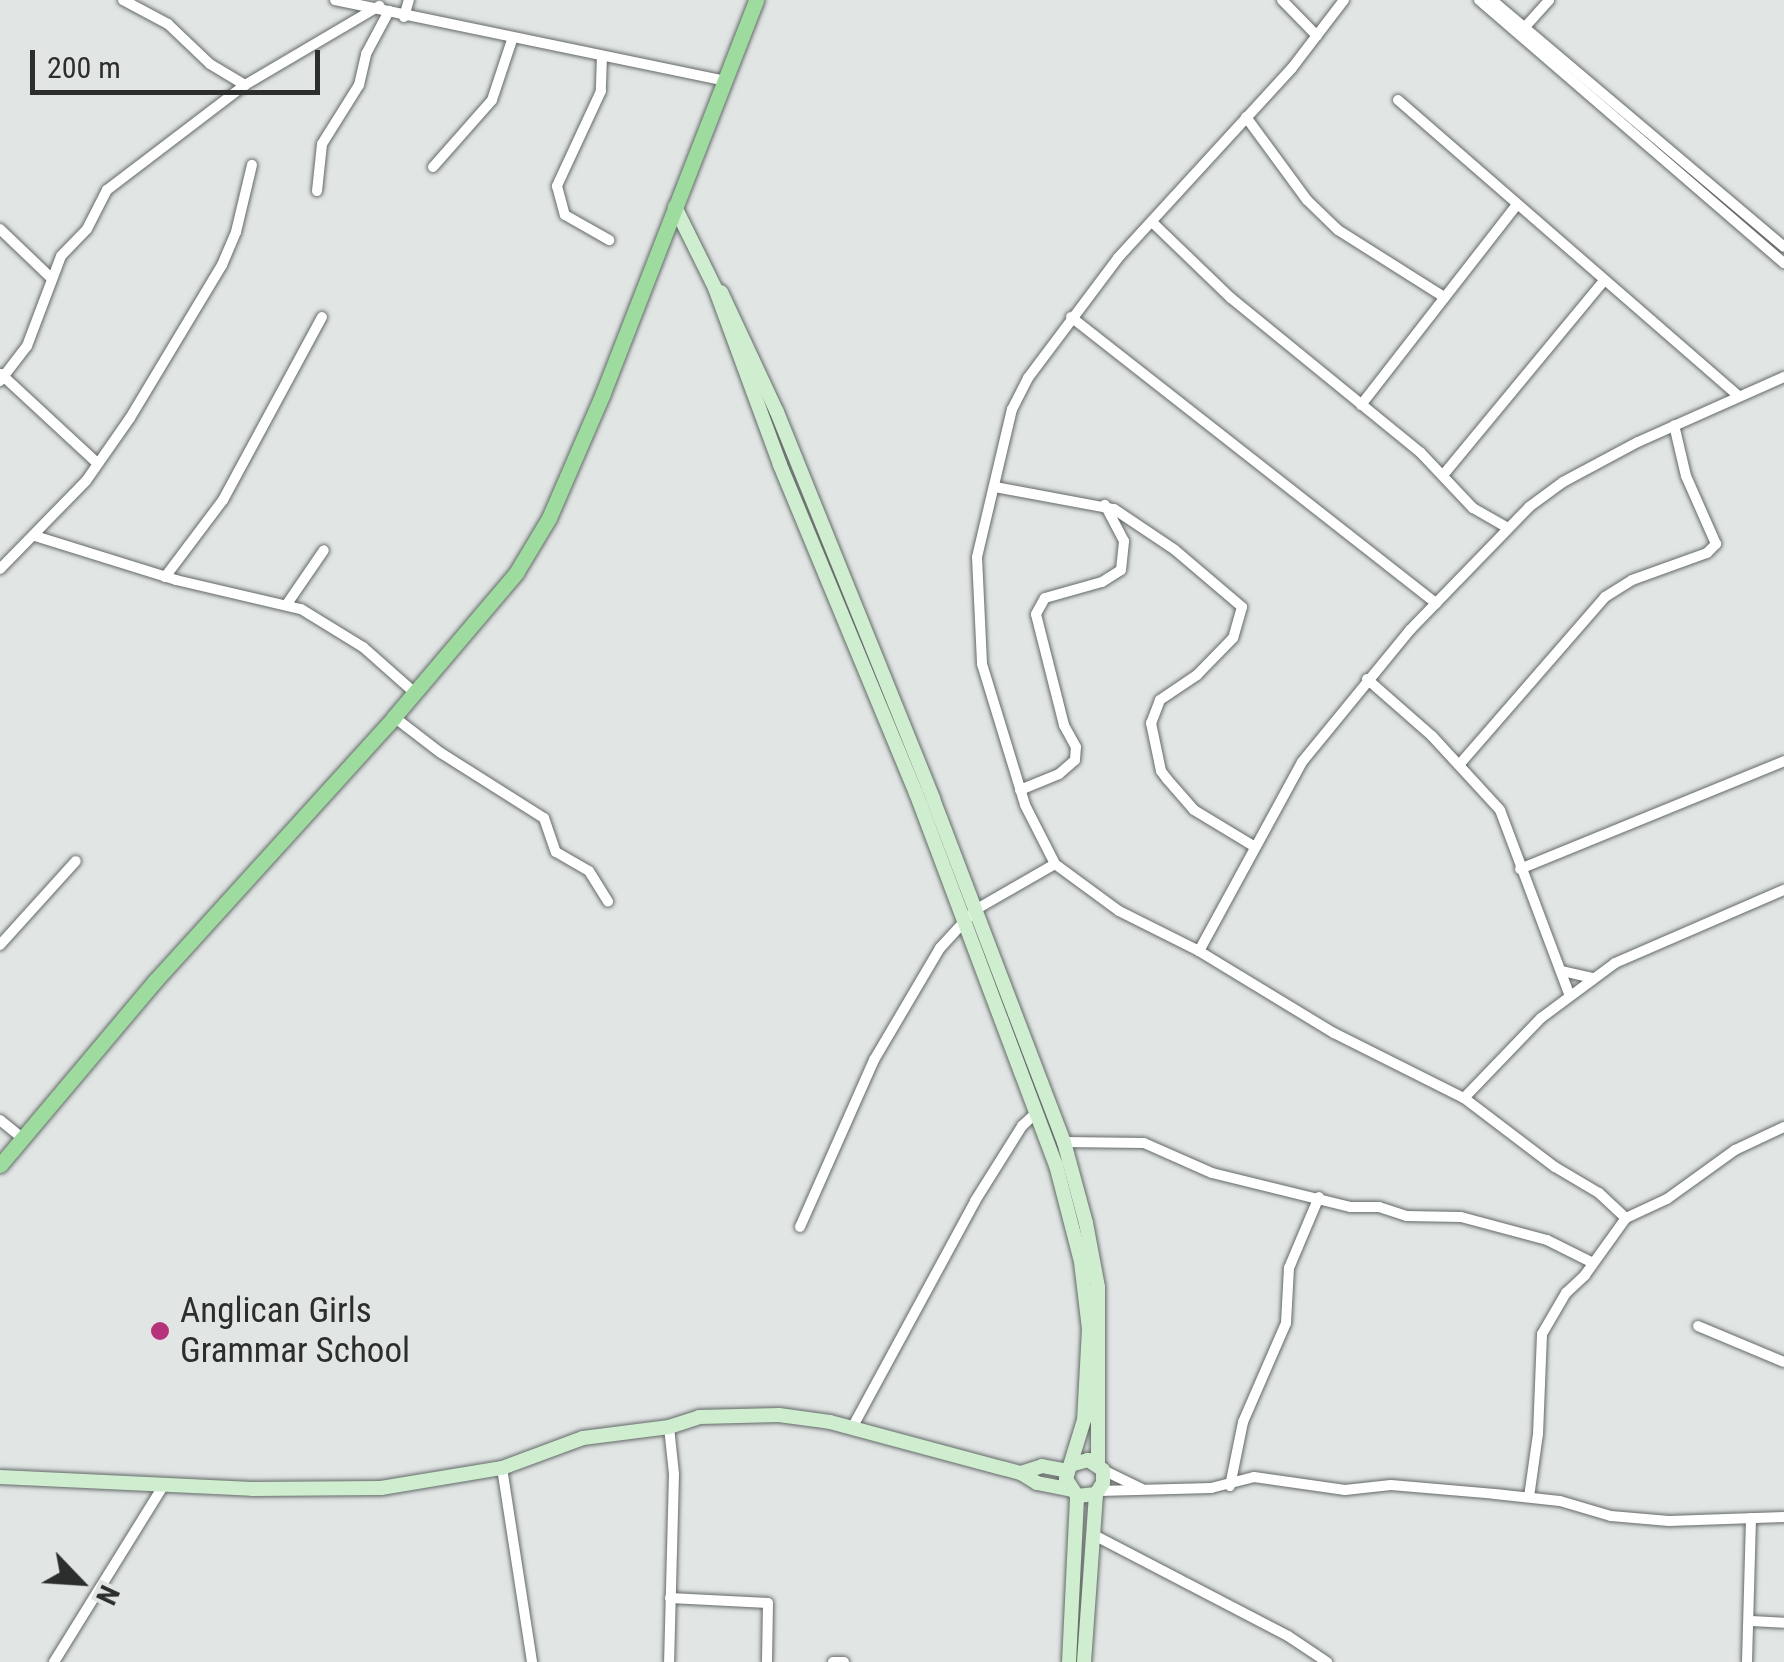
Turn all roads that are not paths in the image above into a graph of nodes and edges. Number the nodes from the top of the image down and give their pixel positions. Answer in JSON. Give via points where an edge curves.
{"nodes":[{"id":1,"x":123,"y":0,"type":"edge"},
{"id":2,"x":335,"y":0,"type":"edge"},
{"id":3,"x":409,"y":0,"type":"edge"},
{"id":4,"x":756,"y":0,"type":"edge"},
{"id":5,"x":1282,"y":0,"type":"edge"},
{"id":6,"x":1344,"y":0,"type":"edge"},
{"id":7,"x":1478,"y":0,"type":"edge"},
{"id":8,"x":1492,"y":0,"type":"edge"},
{"id":9,"x":1549,"y":0,"type":"edge"},
{"id":10,"x":384,"y":9,"type":"junction"},
{"id":11,"x":404,"y":17,"type":"junction"},
{"id":12,"x":1525,"y":27,"type":"junction"},
{"id":13,"x":1317,"y":36,"type":"junction"},
{"id":14,"x":513,"y":38,"type":"junction"},
{"id":15,"x":602,"y":56,"type":"junction"},
{"id":16,"x":722,"y":80,"type":"junction"},
{"id":17,"x":245,"y":85,"type":"junction"},
{"id":18,"x":1398,"y":100,"type":"dead end"},
{"id":19,"x":1246,"y":118,"type":"junction"},
{"id":20,"x":252,"y":165,"type":"dead end"},
{"id":21,"x":433,"y":166,"type":"dead end"},
{"id":22,"x":317,"y":191,"type":"dead end"},
{"id":23,"x":1516,"y":206,"type":"junction"},
{"id":24,"x":675,"y":207,"type":"junction"},
{"id":25,"x":1152,"y":222,"type":"junction"},
{"id":26,"x":0,"y":229,"type":"edge"},
{"id":27,"x":609,"y":240,"type":"dead end"},
{"id":28,"x":1781,"y":247,"type":"edge"},
{"id":29,"x":1784,"y":263,"type":"edge"},
{"id":30,"x":50,"y":276,"type":"junction"},
{"id":31,"x":1603,"y":282,"type":"junction"},
{"id":32,"x":715,"y":288,"type":"junction"},
{"id":33,"x":1444,"y":297,"type":"junction"},
{"id":34,"x":322,"y":317,"type":"dead end"},
{"id":35,"x":1070,"y":317,"type":"junction"},
{"id":36,"x":1,"y":377,"type":"edge"},
{"id":37,"x":1784,"y":377,"type":"edge"},
{"id":38,"x":1739,"y":396,"type":"junction"},
{"id":39,"x":1361,"y":405,"type":"junction"},
{"id":40,"x":1674,"y":426,"type":"junction"},
{"id":41,"x":96,"y":463,"type":"junction"},
{"id":42,"x":1444,"y":474,"type":"junction"},
{"id":43,"x":995,"y":487,"type":"junction"},
{"id":44,"x":1104,"y":506,"type":"junction"},
{"id":45,"x":1508,"y":528,"type":"junction"},
{"id":46,"x":35,"y":536,"type":"junction"},
{"id":47,"x":324,"y":550,"type":"dead end"},
{"id":48,"x":0,"y":568,"type":"edge"},
{"id":49,"x":165,"y":577,"type":"junction"},
{"id":50,"x":287,"y":604,"type":"junction"},
{"id":51,"x":1436,"y":604,"type":"junction"},
{"id":52,"x":1367,"y":679,"type":"junction"},
{"id":53,"x":415,"y":693,"type":"junction"},
{"id":54,"x":394,"y":717,"type":"junction"},
{"id":55,"x":1784,"y":761,"type":"edge"},
{"id":56,"x":1459,"y":764,"type":"junction"},
{"id":57,"x":1020,"y":790,"type":"junction"},
{"id":58,"x":1255,"y":846,"type":"junction"},
{"id":59,"x":76,"y":861,"type":"dead end"},
{"id":60,"x":1055,"y":864,"type":"junction"},
{"id":61,"x":1520,"y":869,"type":"junction"},
{"id":62,"x":1784,"y":890,"type":"edge"},
{"id":63,"x":608,"y":901,"type":"dead end"},
{"id":64,"x":974,"y":910,"type":"junction"},
{"id":65,"x":962,"y":922,"type":"junction"},
{"id":66,"x":0,"y":945,"type":"edge"},
{"id":67,"x":1199,"y":951,"type":"junction"},
{"id":68,"x":1562,"y":971,"type":"junction"},
{"id":69,"x":1593,"y":978,"type":"junction"},
{"id":70,"x":1569,"y":994,"type":"junction"},
{"id":71,"x":1464,"y":1098,"type":"junction"},
{"id":72,"x":1037,"y":1112,"type":"junction"},
{"id":73,"x":0,"y":1120,"type":"edge"},
{"id":74,"x":1784,"y":1127,"type":"edge"},
{"id":75,"x":22,"y":1138,"type":"junction"},
{"id":76,"x":1064,"y":1142,"type":"junction"},
{"id":77,"x":0,"y":1165,"type":"edge"},
{"id":78,"x":1319,"y":1197,"type":"junction"},
{"id":79,"x":1626,"y":1218,"type":"junction"},
{"id":80,"x":800,"y":1228,"type":"dead end"},
{"id":81,"x":1594,"y":1263,"type":"junction"},
{"id":82,"x":1698,"y":1326,"type":"dead end"},
{"id":83,"x":1784,"y":1362,"type":"edge"},
{"id":84,"x":669,"y":1427,"type":"junction"},
{"id":85,"x":852,"y":1428,"type":"junction"},
{"id":86,"x":502,"y":1468,"type":"junction"},
{"id":87,"x":1071,"y":1468,"type":"junction"},
{"id":88,"x":1100,"y":1468,"type":"junction"},
{"id":89,"x":1022,"y":1473,"type":"junction"},
{"id":90,"x":0,"y":1477,"type":"edge"},
{"id":91,"x":162,"y":1486,"type":"junction"},
{"id":92,"x":1230,"y":1486,"type":"junction"},
{"id":93,"x":1143,"y":1489,"type":"junction"},
{"id":94,"x":1074,"y":1492,"type":"junction"},
{"id":95,"x":1098,"y":1493,"type":"junction"},
{"id":96,"x":1530,"y":1498,"type":"junction"},
{"id":97,"x":1784,"y":1517,"type":"edge"},
{"id":98,"x":1751,"y":1518,"type":"junction"},
{"id":99,"x":1092,"y":1534,"type":"junction"},
{"id":100,"x":670,"y":1598,"type":"junction"},
{"id":101,"x":1751,"y":1621,"type":"junction"},
{"id":102,"x":1784,"y":1624,"type":"edge"},
{"id":103,"x":54,"y":1662,"type":"edge"},
{"id":104,"x":532,"y":1662,"type":"edge"},
{"id":105,"x":670,"y":1662,"type":"edge"},
{"id":106,"x":767,"y":1662,"type":"edge"},
{"id":107,"x":833,"y":1662,"type":"edge"},
{"id":108,"x":844,"y":1662,"type":"edge"},
{"id":109,"x":1070,"y":1662,"type":"edge"},
{"id":110,"x":1084,"y":1662,"type":"edge"},
{"id":111,"x":1327,"y":1662,"type":"edge"},
{"id":112,"x":1747,"y":1662,"type":"edge"}],
"edges":[{"from":1,"to":17,"type":"street","via":[[168,24],[210,64]]},
{"from":2,"to":10,"type":"street"},
{"from":3,"to":11,"type":"street"},
{"from":4,"to":16,"type":"main road"},
{"from":5,"to":13,"type":"street"},
{"from":6,"to":13,"type":"street"},
{"from":7,"to":28,"type":"street"},
{"from":8,"to":12,"type":"street"},
{"from":9,"to":12,"type":"street"},
{"from":10,"to":11,"type":"street"},
{"from":10,"to":17,"type":"street"},
{"from":10,"to":22,"type":"street","via":[[359,84],[322,144]]},
{"from":11,"to":14,"type":"street"},
{"from":12,"to":28,"type":"street"},
{"from":13,"to":19,"type":"street"},
{"from":14,"to":15,"type":"street"},
{"from":14,"to":21,"type":"street","via":[[492,100]]},
{"from":15,"to":16,"type":"street"},
{"from":15,"to":27,"type":"street","via":[[601,91],[557,186],[566,215]]},
{"from":16,"to":24,"type":"main road"},
{"from":17,"to":30,"type":"street","via":[[108,190],[88,229]]},
{"from":18,"to":23,"type":"street"},
{"from":19,"to":25,"type":"street"},
{"from":19,"to":33,"type":"street","via":[[1338,230]]},
{"from":20,"to":41,"type":"street","via":[[222,265]]},
{"from":23,"to":31,"type":"street"},
{"from":23,"to":33,"type":"street"},
{"from":24,"to":32,"type":"main road"},
{"from":24,"to":53,"type":"main road","via":[[538,538]]},
{"from":25,"to":35,"type":"street"},
{"from":25,"to":39,"type":"street","via":[[1231,298]]},
{"from":26,"to":30,"type":"street"},
{"from":28,"to":29,"type":"street"},
{"from":30,"to":36,"type":"street","via":[[26,346]]},
{"from":31,"to":38,"type":"street"},
{"from":31,"to":42,"type":"street"},
{"from":32,"to":64,"type":"main road","via":[[777,412]]},
{"from":32,"to":65,"type":"main road"},
{"from":33,"to":39,"type":"street"},
{"from":34,"to":49,"type":"street","via":[[223,500]]},
{"from":35,"to":43,"type":"street","via":[[1012,409]]},
{"from":35,"to":51,"type":"street"},
{"from":36,"to":41,"type":"street"},
{"from":37,"to":38,"type":"street"},
{"from":38,"to":40,"type":"street"},
{"from":39,"to":42,"type":"street"},
{"from":40,"to":45,"type":"street","via":[[1563,482]]},
{"from":40,"to":56,"type":"street","via":[[1686,476],[1716,544],[1605,597]]},
{"from":41,"to":46,"type":"street"},
{"from":42,"to":45,"type":"street","via":[[1474,508]]},
{"from":43,"to":44,"type":"street"},
{"from":43,"to":57,"type":"street","via":[[978,557],[978,621],[982,664]]},
{"from":44,"to":57,"type":"street","via":[[1124,541],[1121,570],[1045,598],[1036,614],[1075,760],[1060,774]]},
{"from":44,"to":58,"type":"street","via":[[1175,550],[1242,607],[1233,638],[1197,676],[1160,700],[1151,723],[1167,779],[1194,810]]},
{"from":45,"to":51,"type":"street"},
{"from":46,"to":48,"type":"street"},
{"from":46,"to":49,"type":"street"},
{"from":47,"to":50,"type":"street"},
{"from":49,"to":50,"type":"street"},
{"from":50,"to":53,"type":"street","via":[[349,637]]},
{"from":51,"to":52,"type":"street"},
{"from":52,"to":56,"type":"street"},
{"from":52,"to":58,"type":"street","via":[[1302,762]]},
{"from":53,"to":54,"type":"main road"},
{"from":54,"to":63,"type":"street","via":[[544,818],[556,852],[589,871]]},
{"from":54,"to":75,"type":"main road","via":[[214,913]]},
{"from":55,"to":61,"type":"street"},
{"from":56,"to":61,"type":"street","via":[[1500,810]]},
{"from":57,"to":60,"type":"street"},
{"from":58,"to":67,"type":"street"},
{"from":59,"to":66,"type":"street"},
{"from":60,"to":64,"type":"street"},
{"from":60,"to":67,"type":"street","via":[[1119,911]]},
{"from":61,"to":68,"type":"street"},
{"from":62,"to":69,"type":"street","via":[[1648,945]]},
{"from":64,"to":65,"type":"street"},
{"from":64,"to":76,"type":"main road"},
{"from":65,"to":72,"type":"main road"},
{"from":65,"to":80,"type":"street","via":[[886,1037]]},
{"from":67,"to":71,"type":"street","via":[[1334,1034]]},
{"from":68,"to":69,"type":"street"},
{"from":68,"to":70,"type":"street"},
{"from":69,"to":70,"type":"street"},
{"from":70,"to":71,"type":"street"},
{"from":71,"to":79,"type":"street"},
{"from":72,"to":85,"type":"street","via":[[975,1201]]},
{"from":72,"to":87,"type":"main road","via":[[1069,1208],[1086,1294],[1090,1358]]},
{"from":73,"to":75,"type":"street"},
{"from":74,"to":79,"type":"street"},
{"from":75,"to":77,"type":"main road"},
{"from":76,"to":78,"type":"street","via":[[1137,1142],[1198,1169]]},
{"from":76,"to":88,"type":"main road","via":[[1098,1287]]},
{"from":78,"to":81,"type":"street","via":[[1400,1215],[1461,1217],[1547,1240]]},
{"from":78,"to":92,"type":"street","via":[[1289,1268],[1286,1323],[1242,1422]]},
{"from":79,"to":81,"type":"street"},
{"from":81,"to":96,"type":"street","via":[[1542,1334]]},
{"from":82,"to":83,"type":"street"},
{"from":84,"to":85,"type":"main road","via":[[730,1414]]},
{"from":84,"to":86,"type":"main road","via":[[583,1438]]},
{"from":84,"to":100,"type":"street"},
{"from":85,"to":89,"type":"main road"},
{"from":86,"to":91,"type":"main road","via":[[346,1490]]},
{"from":86,"to":104,"type":"street"},
{"from":87,"to":88,"type":"main road","via":[[1088,1460]]},
{"from":87,"to":89,"type":"main road"},
{"from":87,"to":94,"type":"main road"},
{"from":88,"to":93,"type":"street"},
{"from":88,"to":95,"type":"main road"},
{"from":89,"to":94,"type":"main road","via":[[1037,1484]]},
{"from":90,"to":91,"type":"main road"},
{"from":91,"to":103,"type":"street"},
{"from":92,"to":93,"type":"street"},
{"from":92,"to":96,"type":"street","via":[[1254,1478],[1345,1490],[1391,1486]]},
{"from":93,"to":95,"type":"street"},
{"from":94,"to":95,"type":"main road"},
{"from":94,"to":109,"type":"main road"},
{"from":95,"to":99,"type":"main road"},
{"from":96,"to":98,"type":"street","via":[[1611,1516]]},
{"from":97,"to":98,"type":"street"},
{"from":98,"to":101,"type":"street"},
{"from":99,"to":110,"type":"main road"},
{"from":99,"to":111,"type":"street"},
{"from":100,"to":105,"type":"street"},
{"from":100,"to":106,"type":"street","via":[[768,1604]]},
{"from":101,"to":102,"type":"street"},
{"from":101,"to":112,"type":"street"},
{"from":107,"to":108,"type":"street"}]}
